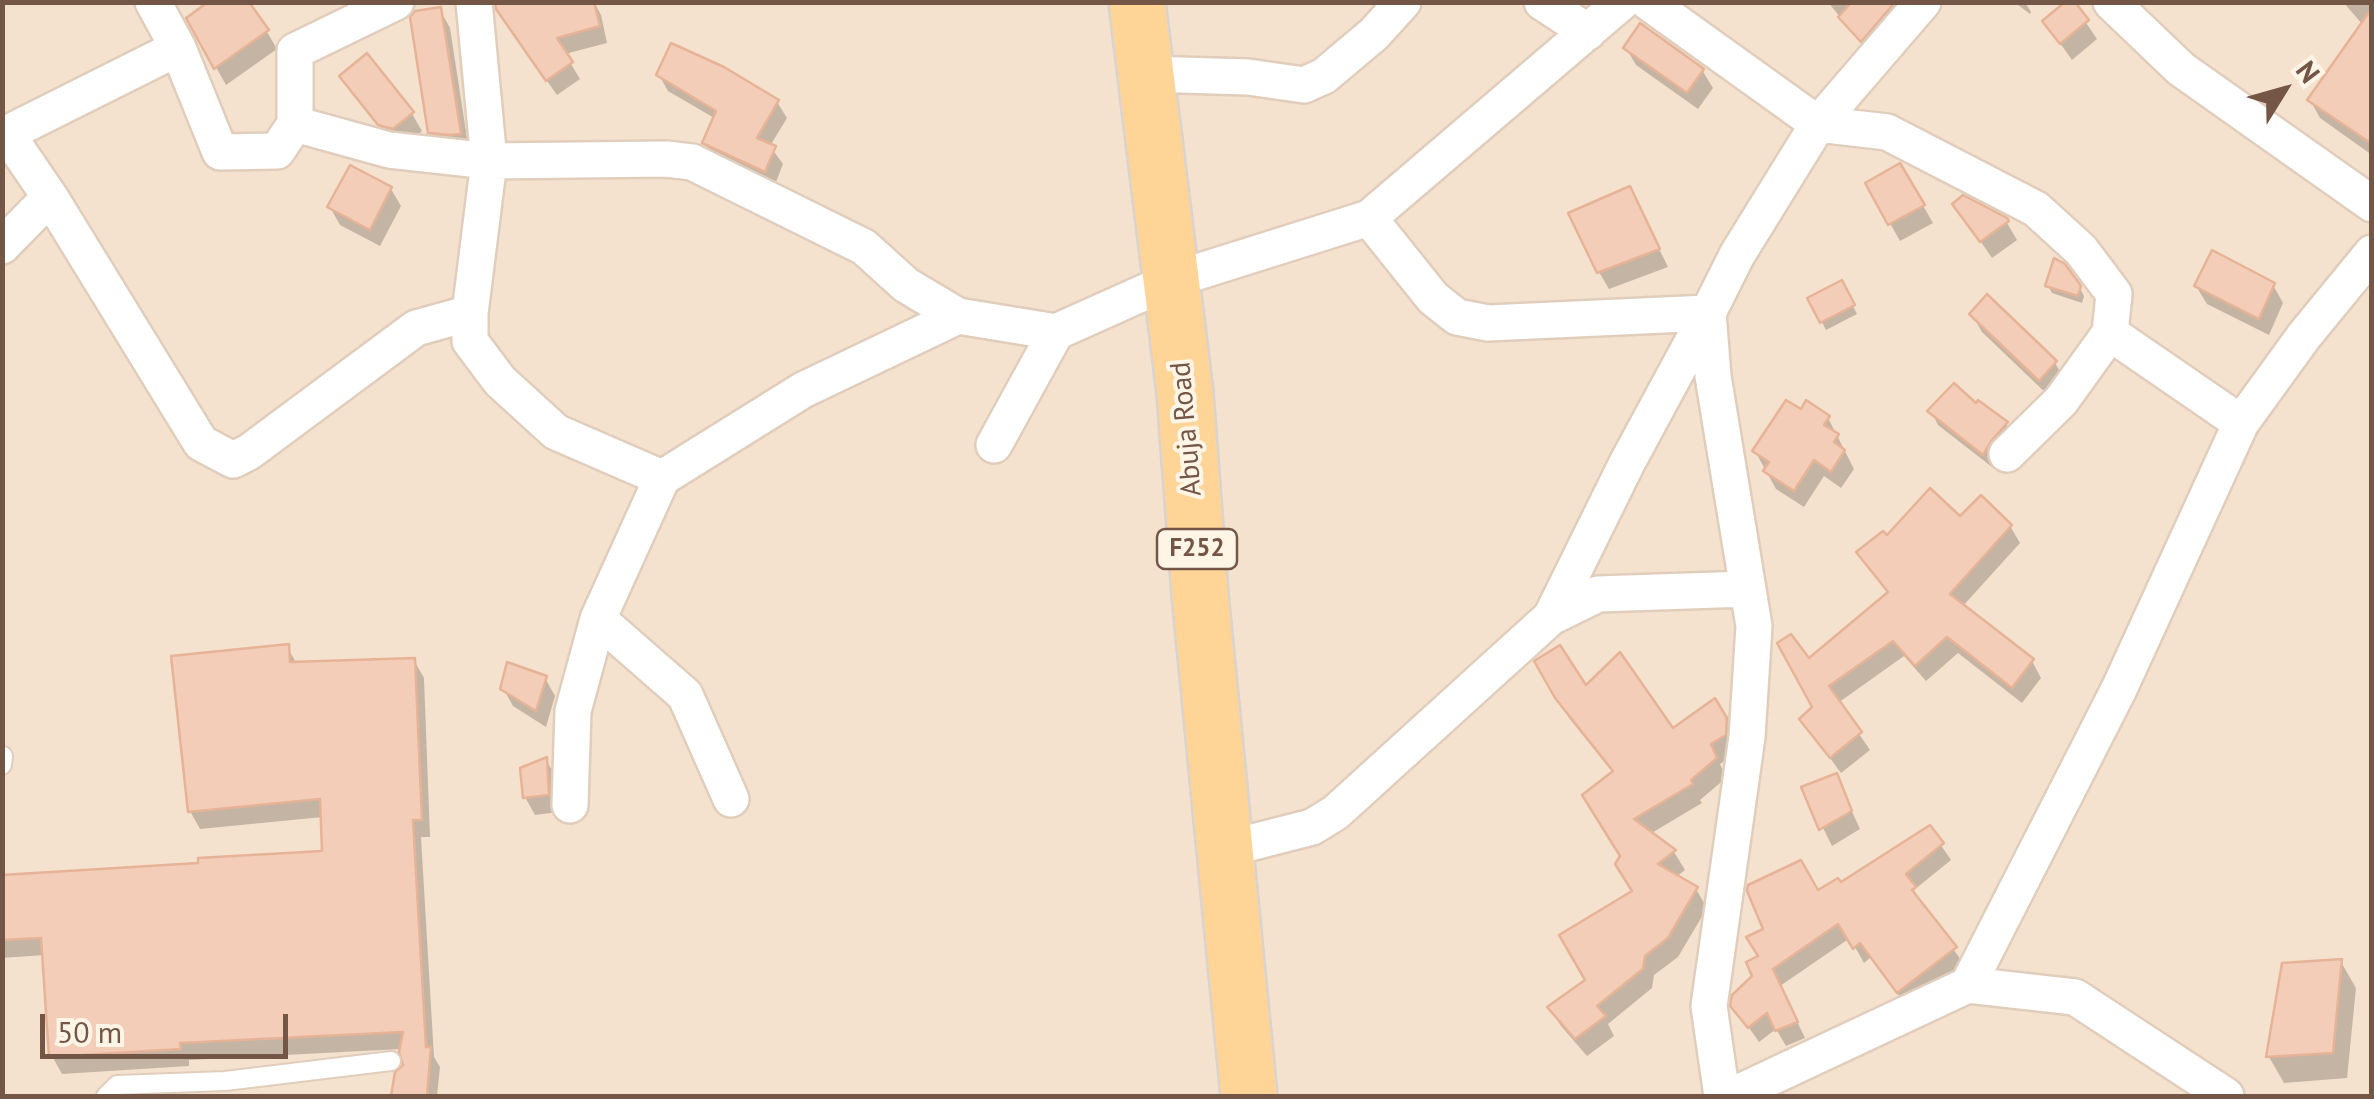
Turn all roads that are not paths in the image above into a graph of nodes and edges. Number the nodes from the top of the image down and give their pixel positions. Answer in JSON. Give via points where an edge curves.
{"nodes":[{"id":1,"x":153,"y":2,"type":"edge"},
{"id":2,"x":396,"y":2,"type":"edge"},
{"id":3,"x":474,"y":2,"type":"edge"},
{"id":4,"x":1137,"y":2,"type":"edge"},
{"id":5,"x":1403,"y":2,"type":"edge"},
{"id":6,"x":1542,"y":2,"type":"edge"},
{"id":7,"x":1622,"y":2,"type":"edge"},
{"id":8,"x":1648,"y":2,"type":"edge"},
{"id":9,"x":1923,"y":2,"type":"edge"},
{"id":10,"x":2112,"y":2,"type":"edge"},
{"id":11,"x":1588,"y":32,"type":"junction"},
{"id":12,"x":178,"y":48,"type":"junction"},
{"id":13,"x":1146,"y":74,"type":"junction"},
{"id":14,"x":295,"y":124,"type":"junction"},
{"id":15,"x":1818,"y":124,"type":"junction"},
{"id":16,"x":5,"y":135,"type":"edge"},
{"id":17,"x":489,"y":162,"type":"junction"},
{"id":18,"x":50,"y":197,"type":"junction"},
{"id":19,"x":2372,"y":204,"type":"edge"},
{"id":20,"x":1369,"y":218,"type":"junction"},
{"id":21,"x":2,"y":246,"type":"edge"},
{"id":22,"x":2372,"y":252,"type":"edge"},
{"id":23,"x":1172,"y":280,"type":"junction"},
{"id":24,"x":470,"y":313,"type":"junction"},
{"id":25,"x":1708,"y":313,"type":"junction"},
{"id":26,"x":958,"y":316,"type":"junction"},
{"id":27,"x":1056,"y":332,"type":"junction"},
{"id":28,"x":2110,"y":333,"type":"junction"},
{"id":29,"x":2241,"y":423,"type":"junction"},
{"id":30,"x":994,"y":446,"type":"dead end"},
{"id":31,"x":2007,"y":454,"type":"dead end"},
{"id":32,"x":662,"y":478,"type":"junction"},
{"id":33,"x":1748,"y":589,"type":"junction"},
{"id":34,"x":1551,"y":617,"type":"junction"},
{"id":35,"x":598,"y":619,"type":"junction"},
{"id":36,"x":3,"y":756,"type":"edge"},
{"id":37,"x":2,"y":765,"type":"edge"},
{"id":38,"x":731,"y":799,"type":"dead end"},
{"id":39,"x":570,"y":805,"type":"dead end"},
{"id":40,"x":1226,"y":849,"type":"junction"},
{"id":41,"x":1968,"y":985,"type":"junction"},
{"id":42,"x":391,"y":1061,"type":"dead end"},
{"id":43,"x":106,"y":1096,"type":"edge"},
{"id":44,"x":1249,"y":1096,"type":"edge"},
{"id":45,"x":1722,"y":1096,"type":"edge"},
{"id":46,"x":1730,"y":1096,"type":"edge"},
{"id":47,"x":2226,"y":1096,"type":"edge"}],
"edges":[{"from":1,"to":12,"type":"street"},
{"from":2,"to":14,"type":"street","via":[[295,51]]},
{"from":3,"to":17,"type":"street"},
{"from":4,"to":13,"type":"main road","name":"Abuja Road","number":"F252"},
{"from":5,"to":13,"type":"street","via":[[1324,76],[1304,85]]},
{"from":6,"to":11,"type":"street"},
{"from":7,"to":11,"type":"street"},
{"from":8,"to":15,"type":"street"},
{"from":9,"to":15,"type":"street"},
{"from":10,"to":19,"type":"street","via":[[2180,70]]},
{"from":11,"to":20,"type":"street"},
{"from":12,"to":14,"type":"street","via":[[220,152],[278,150]]},
{"from":12,"to":16,"type":"street"},
{"from":13,"to":23,"type":"main road","name":"Abuja Road","number":"F252"},
{"from":14,"to":17,"type":"street","via":[[389,150]]},
{"from":15,"to":25,"type":"street","via":[[1736,254]]},
{"from":15,"to":28,"type":"street","via":[[1887,132],[2036,209],[2081,250],[2114,294]]},
{"from":16,"to":18,"type":"street"},
{"from":17,"to":24,"type":"street"},
{"from":17,"to":26,"type":"street","via":[[692,162],[864,247],[906,285]]},
{"from":18,"to":21,"type":"street"},
{"from":18,"to":24,"type":"street","via":[[201,443],[233,460],[416,328]]},
{"from":20,"to":23,"type":"street"},
{"from":20,"to":25,"type":"street","via":[[1433,298],[1457,317],[1488,323]]},
{"from":22,"to":29,"type":"street"},
{"from":23,"to":27,"type":"street"},
{"from":23,"to":40,"type":"main road","name":"Abuja Road","number":"F252"},
{"from":24,"to":32,"type":"street","via":[[470,341],[500,381],[556,432]]},
{"from":25,"to":33,"type":"street","via":[[1712,376]]},
{"from":25,"to":34,"type":"street"},
{"from":26,"to":27,"type":"street"},
{"from":26,"to":32,"type":"street","via":[[803,390]]},
{"from":27,"to":30,"type":"street"},
{"from":28,"to":29,"type":"street"},
{"from":28,"to":31,"type":"street","via":[[2061,401]]},
{"from":29,"to":41,"type":"street","via":[[2119,689]]},
{"from":32,"to":35,"type":"street"},
{"from":33,"to":34,"type":"street","via":[[1598,594]]},
{"from":33,"to":45,"type":"street","via":[[1754,626],[1746,736],[1708,1006]]},
{"from":34,"to":40,"type":"street","via":[[1336,813],[1312,827]]},
{"from":35,"to":38,"type":"street","via":[[685,694]]},
{"from":35,"to":39,"type":"street","via":[[573,711]]},
{"from":36,"to":37,"type":"lane"},
{"from":40,"to":44,"type":"main road","name":"Abuja Road","number":"F252"},
{"from":41,"to":46,"type":"street"},
{"from":41,"to":47,"type":"street","via":[[2075,998]]},
{"from":42,"to":43,"type":"lane","via":[[117,1086]]}]}
